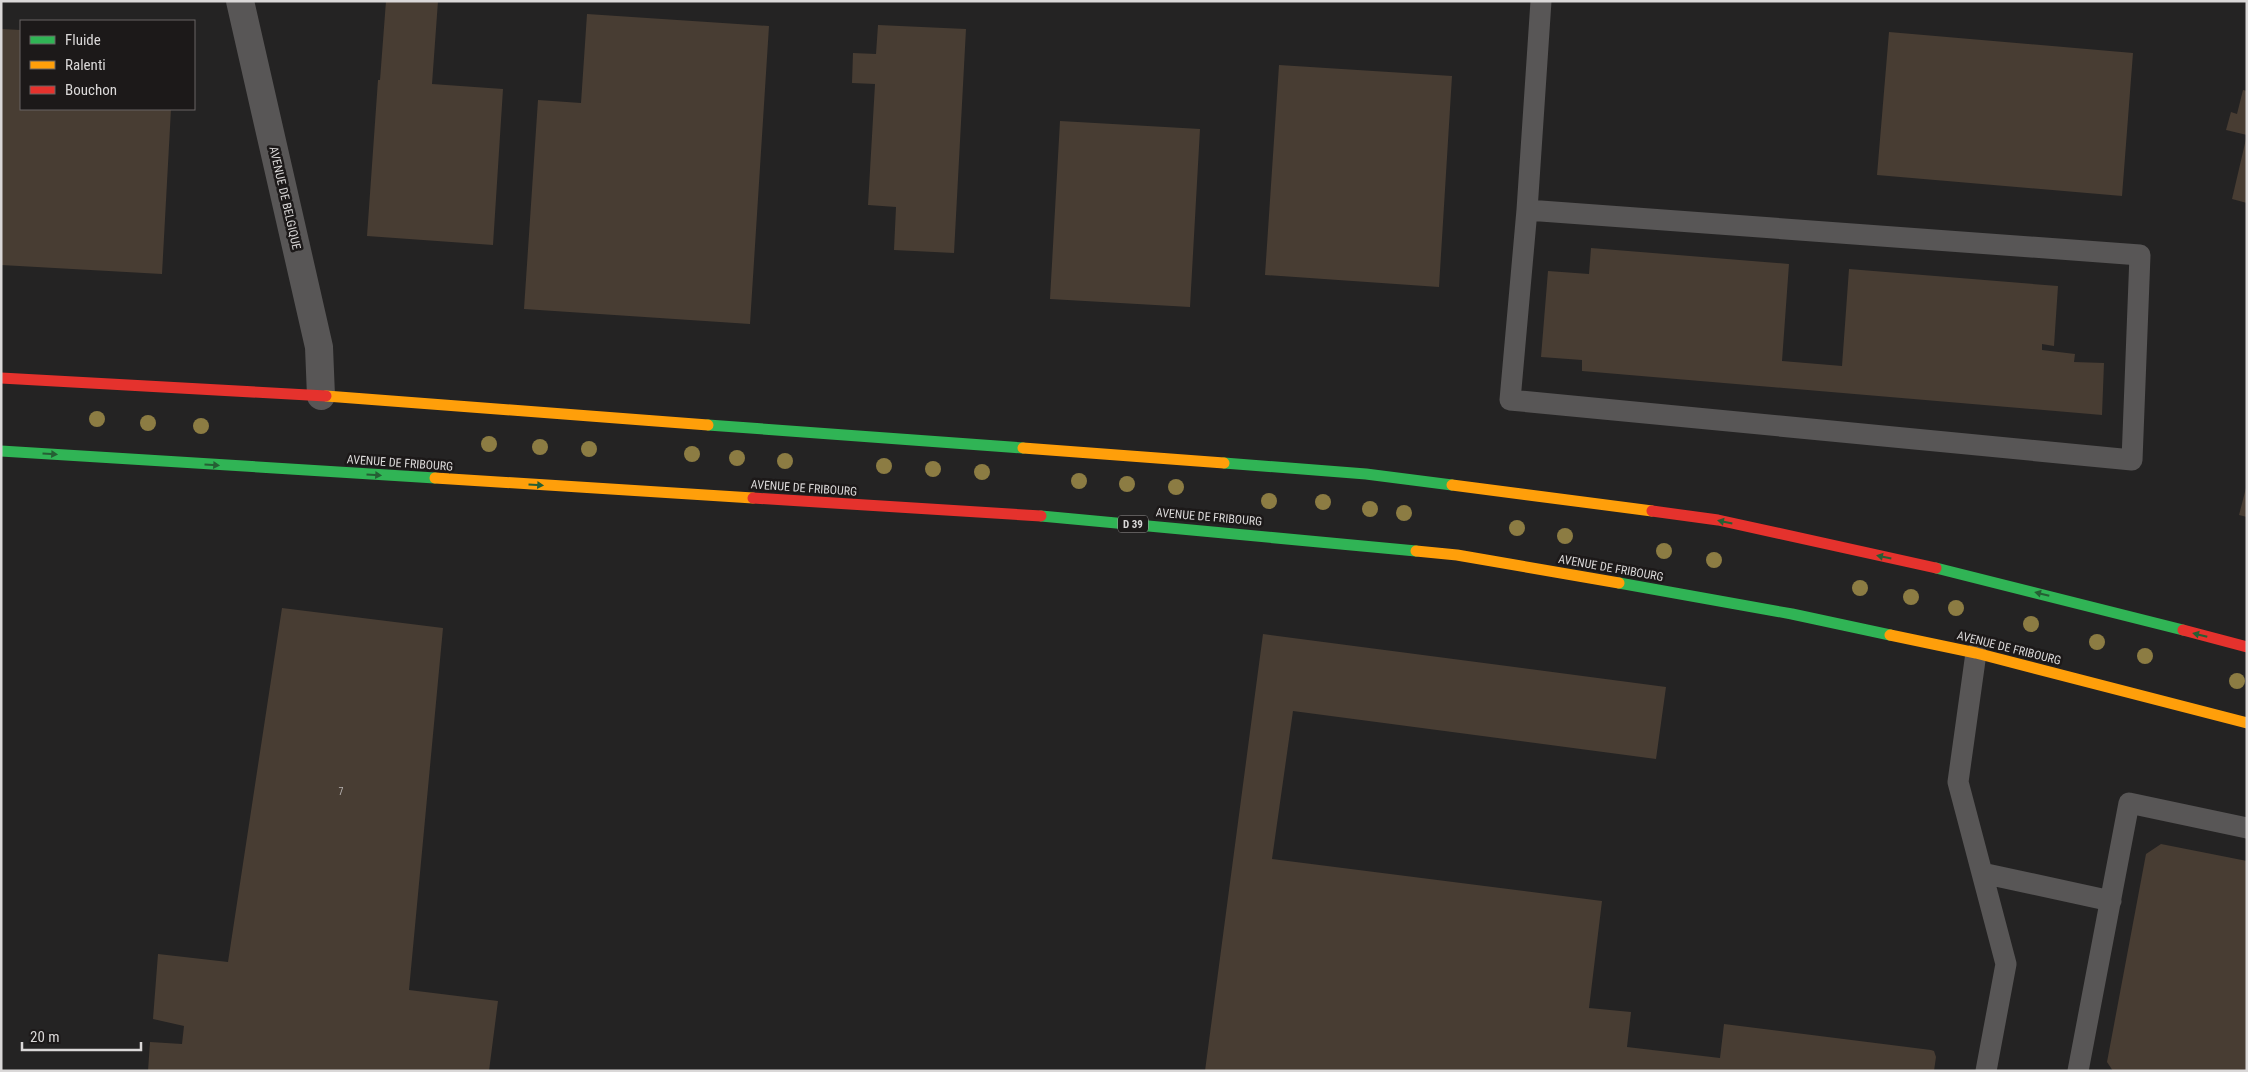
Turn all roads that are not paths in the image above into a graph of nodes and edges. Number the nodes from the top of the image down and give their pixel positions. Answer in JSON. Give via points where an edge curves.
{"nodes":[{"id":1,"x":240,"y":1,"type":"edge"},
{"id":2,"x":1541,"y":1,"type":"edge"},
{"id":3,"x":1526,"y":210,"type":"junction"},
{"id":4,"x":1,"y":378,"type":"edge"},
{"id":5,"x":321,"y":396,"type":"junction"},
{"id":6,"x":1,"y":451,"type":"edge"},
{"id":7,"x":2247,"y":647,"type":"edge"},
{"id":8,"x":1976,"y":653,"type":"junction"},
{"id":9,"x":2247,"y":722,"type":"edge"},
{"id":10,"x":2247,"y":828,"type":"edge"},
{"id":11,"x":1982,"y":873,"type":"junction"},
{"id":12,"x":2110,"y":901,"type":"junction"},
{"id":13,"x":1986,"y":1071,"type":"edge"},
{"id":14,"x":2078,"y":1071,"type":"edge"}],
"edges":[{"from":1,"to":5,"type":"street","name":"AVENUE DE BELGIQUE","via":[[319,347]]},
{"from":2,"to":3,"type":"lane"},
{"from":3,"to":3,"type":"lane","via":[[2140,255],[2132,460],[1510,400]]},
{"from":4,"to":5,"type":"main road"},
{"from":7,"to":5,"type":"main road","one_way":true,"via":[[1974,577],[1718,520],[1375,475]]},
{"from":6,"to":8,"type":"main road","name":"AVENUE DE FRIBOURG","number":"D 39","one_way":true,"via":[[1086,520],[1457,555],[1792,614]]},
{"from":8,"to":9,"type":"main road","name":"AVENUE DE FRIBOURG","number":"D 39"},
{"from":8,"to":11,"type":"lane","via":[[1958,782]]},
{"from":10,"to":12,"type":"lane","via":[[2129,803]]},
{"from":11,"to":12,"type":"lane"},
{"from":11,"to":13,"type":"lane","via":[[2006,964]]},
{"from":12,"to":14,"type":"lane"}]}
